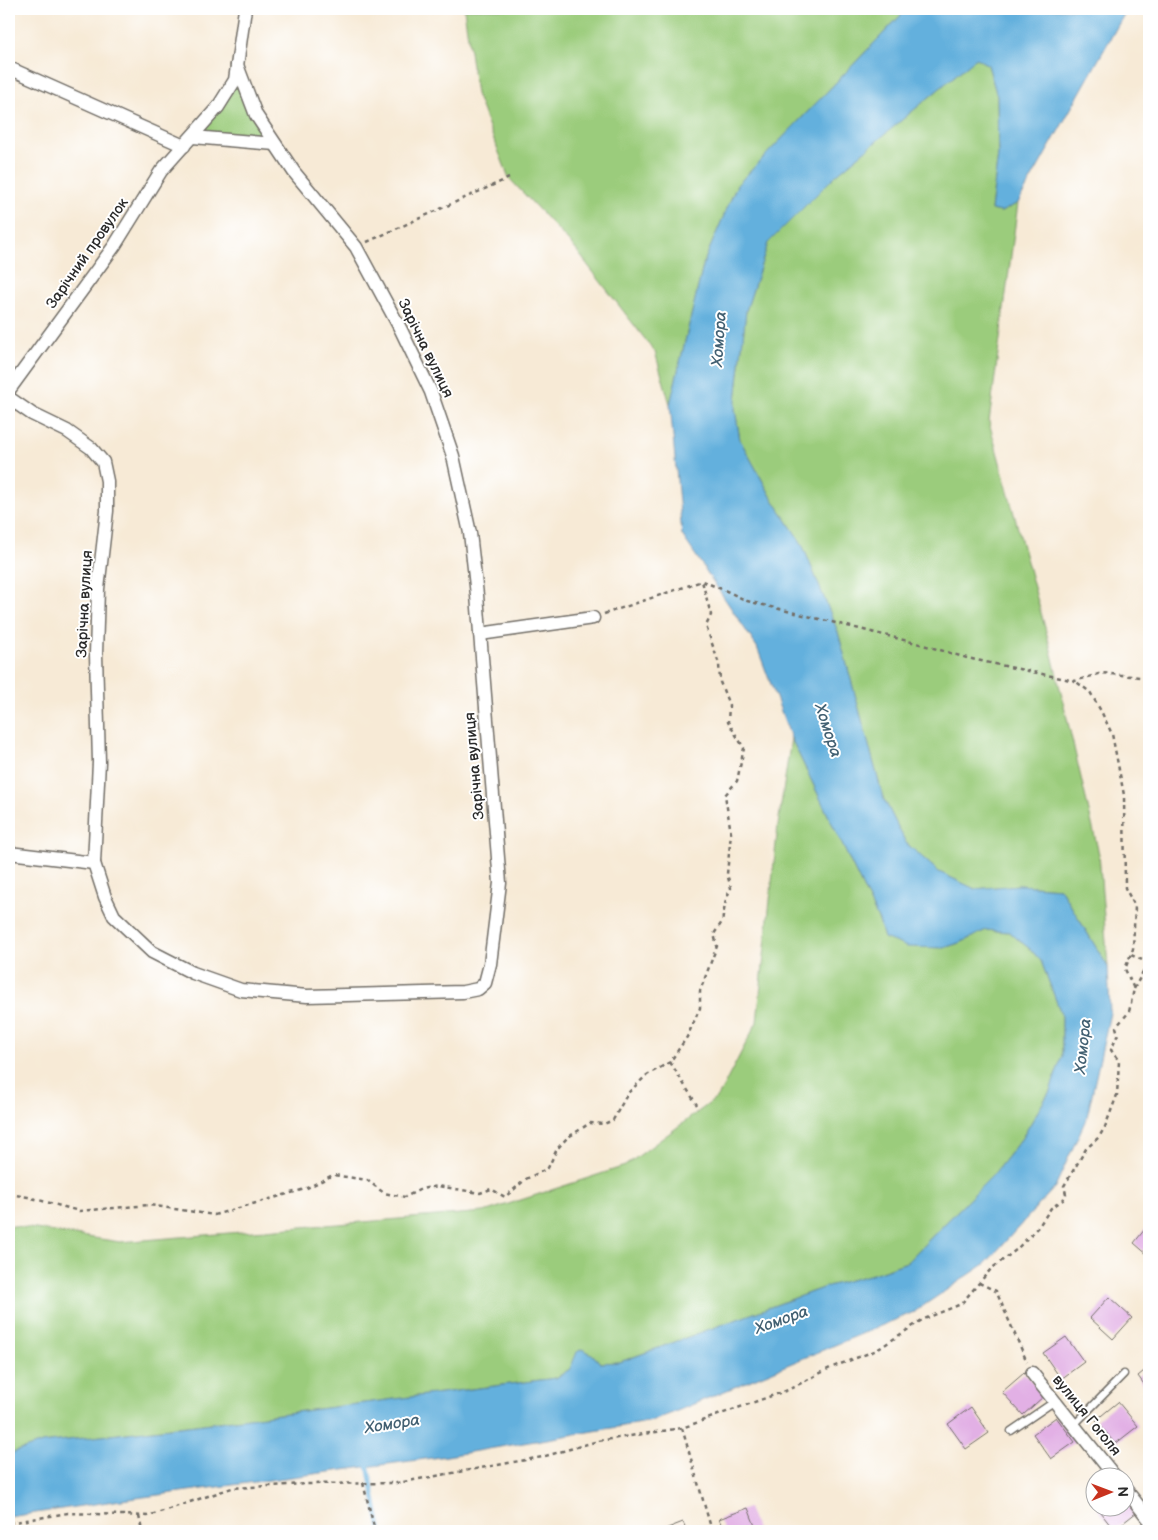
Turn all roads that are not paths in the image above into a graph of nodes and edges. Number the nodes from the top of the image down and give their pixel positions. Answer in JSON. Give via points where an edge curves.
{"nodes":[{"id":1,"x":245,"y":9,"type":"edge"},
{"id":2,"x":237,"y":65,"type":"junction"},
{"id":3,"x":9,"y":68,"type":"edge"},
{"id":4,"x":188,"y":142,"type":"junction"},
{"id":5,"x":275,"y":144,"type":"junction"},
{"id":6,"x":9,"y":390,"type":"edge"},
{"id":7,"x":9,"y":398,"type":"edge"},
{"id":8,"x":593,"y":618,"type":"road end"},
{"id":9,"x":480,"y":634,"type":"junction"},
{"id":10,"x":9,"y":853,"type":"edge"},
{"id":11,"x":94,"y":863,"type":"junction"},
{"id":12,"x":1032,"y":1373,"type":"road end"},
{"id":13,"x":1124,"y":1374,"type":"dead end"},
{"id":14,"x":1055,"y":1401,"type":"junction"},
{"id":15,"x":1074,"y":1425,"type":"junction"},
{"id":16,"x":1011,"y":1431,"type":"dead end"},
{"id":17,"x":1108,"y":1468,"type":"edge"},
{"id":18,"x":1136,"y":1503,"type":"edge"},
{"id":19,"x":1149,"y":1519,"type":"edge"}],
"edges":[{"from":1,"to":2,"type":"street"},
{"from":2,"to":4,"type":"street","name":"Зарічний провулок","via":[[235,80],[218,108]]},
{"from":2,"to":5,"type":"street","name":"Зарічна вулиця","via":[[256,115]]},
{"from":3,"to":4,"type":"street"},
{"from":4,"to":5,"type":"street"},
{"from":4,"to":6,"type":"street","name":"Зарічний провулок","via":[[161,171],[115,245]]},
{"from":5,"to":9,"type":"street","name":"Зарічна вулиця","via":[[356,247],[432,392],[453,456],[470,533]]},
{"from":7,"to":11,"type":"street","name":"Зарічна вулиця","via":[[91,448],[103,462],[107,481],[98,589],[99,762]]},
{"from":8,"to":9,"type":"street"},
{"from":9,"to":11,"type":"street","name":"Зарічна вулиця","via":[[500,883],[490,964],[485,983],[478,989],[307,996],[241,990],[193,973],[152,952],[114,916]]},
{"from":10,"to":11,"type":"street"},
{"from":12,"to":14,"type":"street","name":"вулиця Гоголя"},
{"from":13,"to":15,"type":"lane"},
{"from":14,"to":15,"type":"street","name":"вулиця Гоголя"},
{"from":14,"to":16,"type":"lane"},
{"from":15,"to":17,"type":"street","name":"вулиця Гоголя"},
{"from":18,"to":19,"type":"street"}]}
